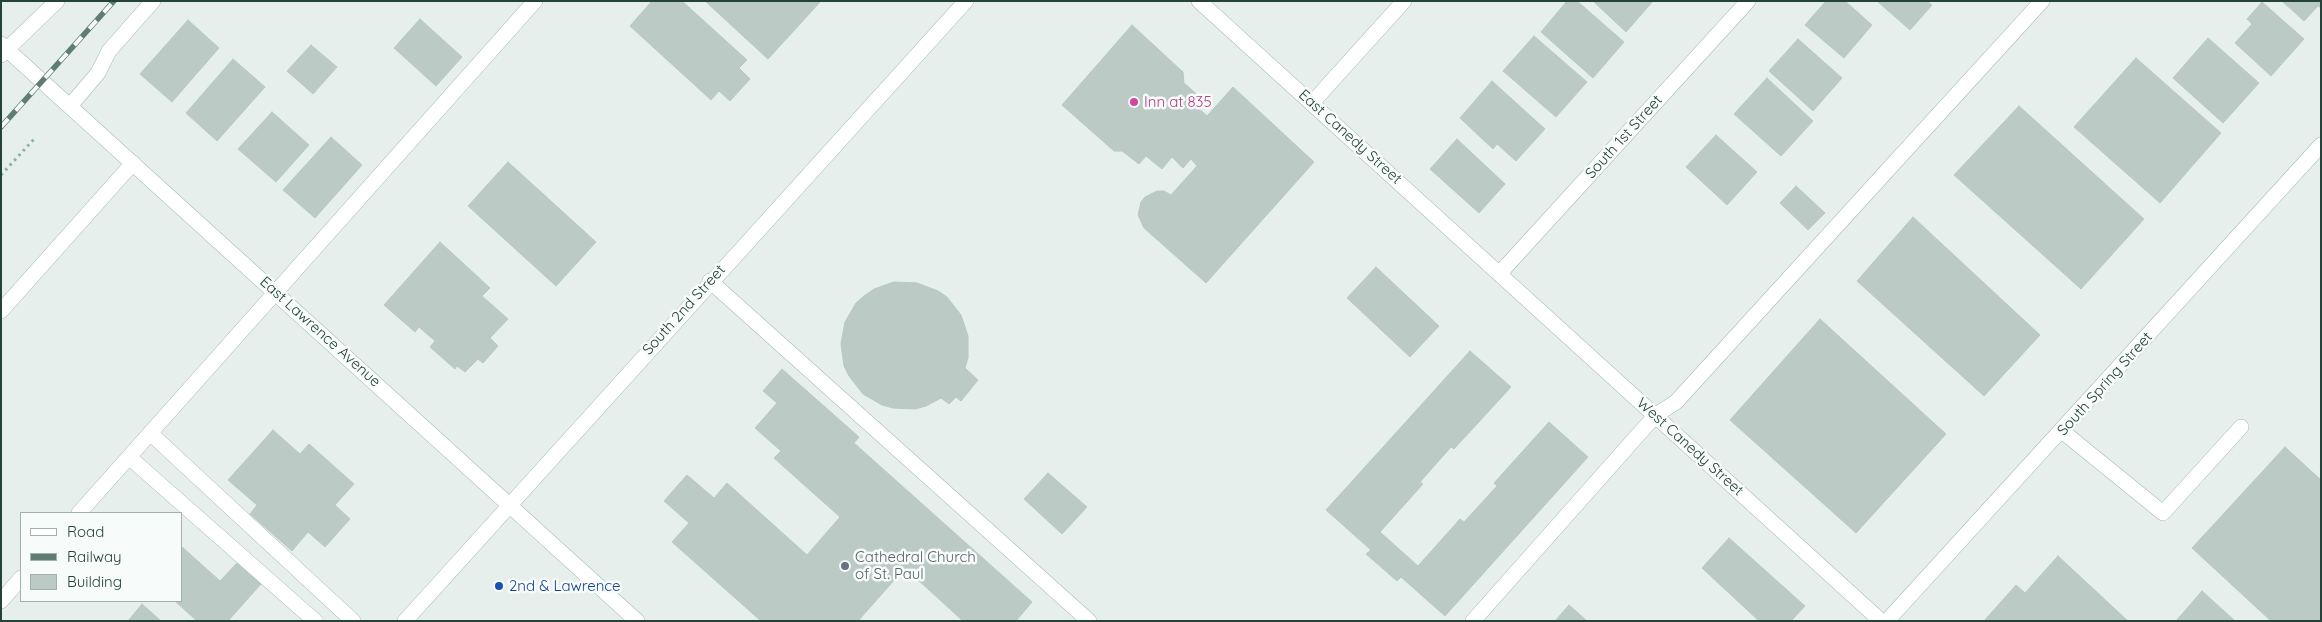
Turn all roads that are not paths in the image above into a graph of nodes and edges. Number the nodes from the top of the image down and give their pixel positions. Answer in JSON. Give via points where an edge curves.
{"nodes":[{"id":1,"x":58,"y":1,"type":"edge"},
{"id":2,"x":153,"y":1,"type":"edge"},
{"id":3,"x":535,"y":1,"type":"edge"},
{"id":4,"x":966,"y":1,"type":"edge"},
{"id":5,"x":1200,"y":1,"type":"edge"},
{"id":6,"x":1404,"y":1,"type":"edge"},
{"id":7,"x":1748,"y":1,"type":"edge"},
{"id":8,"x":2042,"y":1,"type":"edge"},
{"id":9,"x":3,"y":49,"type":"edge"},
{"id":10,"x":1312,"y":103,"type":"junction"},
{"id":11,"x":70,"y":106,"type":"junction"},
{"id":12,"x":2321,"y":145,"type":"edge"},
{"id":13,"x":133,"y":163,"type":"junction"},
{"id":14,"x":1500,"y":273,"type":"junction"},
{"id":15,"x":710,"y":281,"type":"junction"},
{"id":16,"x":276,"y":292,"type":"junction"},
{"id":17,"x":1,"y":311,"type":"edge"},
{"id":18,"x":1656,"y":415,"type":"junction"},
{"id":19,"x":2240,"y":427,"type":"dead end"},
{"id":20,"x":2062,"y":431,"type":"junction"},
{"id":21,"x":150,"y":433,"type":"junction"},
{"id":22,"x":129,"y":457,"type":"junction"},
{"id":23,"x":509,"y":504,"type":"junction"},
{"id":24,"x":80,"y":512,"type":"edge"},
{"id":25,"x":20,"y":579,"type":"edge"},
{"id":26,"x":1,"y":601,"type":"edge"},
{"id":27,"x":315,"y":621,"type":"edge"},
{"id":28,"x":353,"y":621,"type":"edge"},
{"id":29,"x":405,"y":621,"type":"edge"},
{"id":30,"x":637,"y":621,"type":"edge"},
{"id":31,"x":1089,"y":621,"type":"edge"},
{"id":32,"x":1473,"y":621,"type":"edge"},
{"id":33,"x":1881,"y":621,"type":"edge"},
{"id":34,"x":1887,"y":621,"type":"edge"}],
"edges":[{"from":1,"to":9,"type":"street"},
{"from":2,"to":11,"type":"street","via":[[109,51],[98,73]]},
{"from":3,"to":16,"type":"street"},
{"from":4,"to":15,"type":"street","name":"South 2nd Street"},
{"from":5,"to":10,"type":"street","name":"East Canedy Street"},
{"from":6,"to":10,"type":"street"},
{"from":7,"to":14,"type":"street","name":"South 1st Street"},
{"from":8,"to":18,"type":"street","via":[[1676,402]]},
{"from":9,"to":11,"type":"street","name":"East Lawrence Avenue"},
{"from":10,"to":14,"type":"street","name":"East Canedy Street"},
{"from":11,"to":13,"type":"street","name":"East Lawrence Avenue"},
{"from":12,"to":20,"type":"street","name":"South Spring Street"},
{"from":13,"to":16,"type":"street","name":"East Lawrence Avenue"},
{"from":13,"to":17,"type":"street"},
{"from":14,"to":18,"type":"street","name":"West Canedy Street"},
{"from":15,"to":23,"type":"street","name":"South 2nd Street"},
{"from":15,"to":31,"type":"street"},
{"from":16,"to":21,"type":"street"},
{"from":16,"to":23,"type":"street","name":"East Lawrence Avenue"},
{"from":18,"to":32,"type":"street"},
{"from":18,"to":33,"type":"street","name":"West Canedy Street"},
{"from":19,"to":20,"type":"street","via":[[2163,513]]},
{"from":20,"to":34,"type":"street","name":"South Spring Street"},
{"from":21,"to":22,"type":"street"},
{"from":21,"to":28,"type":"street"},
{"from":22,"to":24,"type":"street"},
{"from":22,"to":27,"type":"street"},
{"from":23,"to":29,"type":"street","name":"South 2nd Street"},
{"from":23,"to":30,"type":"street","name":"East Lawrence Avenue"},
{"from":25,"to":26,"type":"street"}]}
